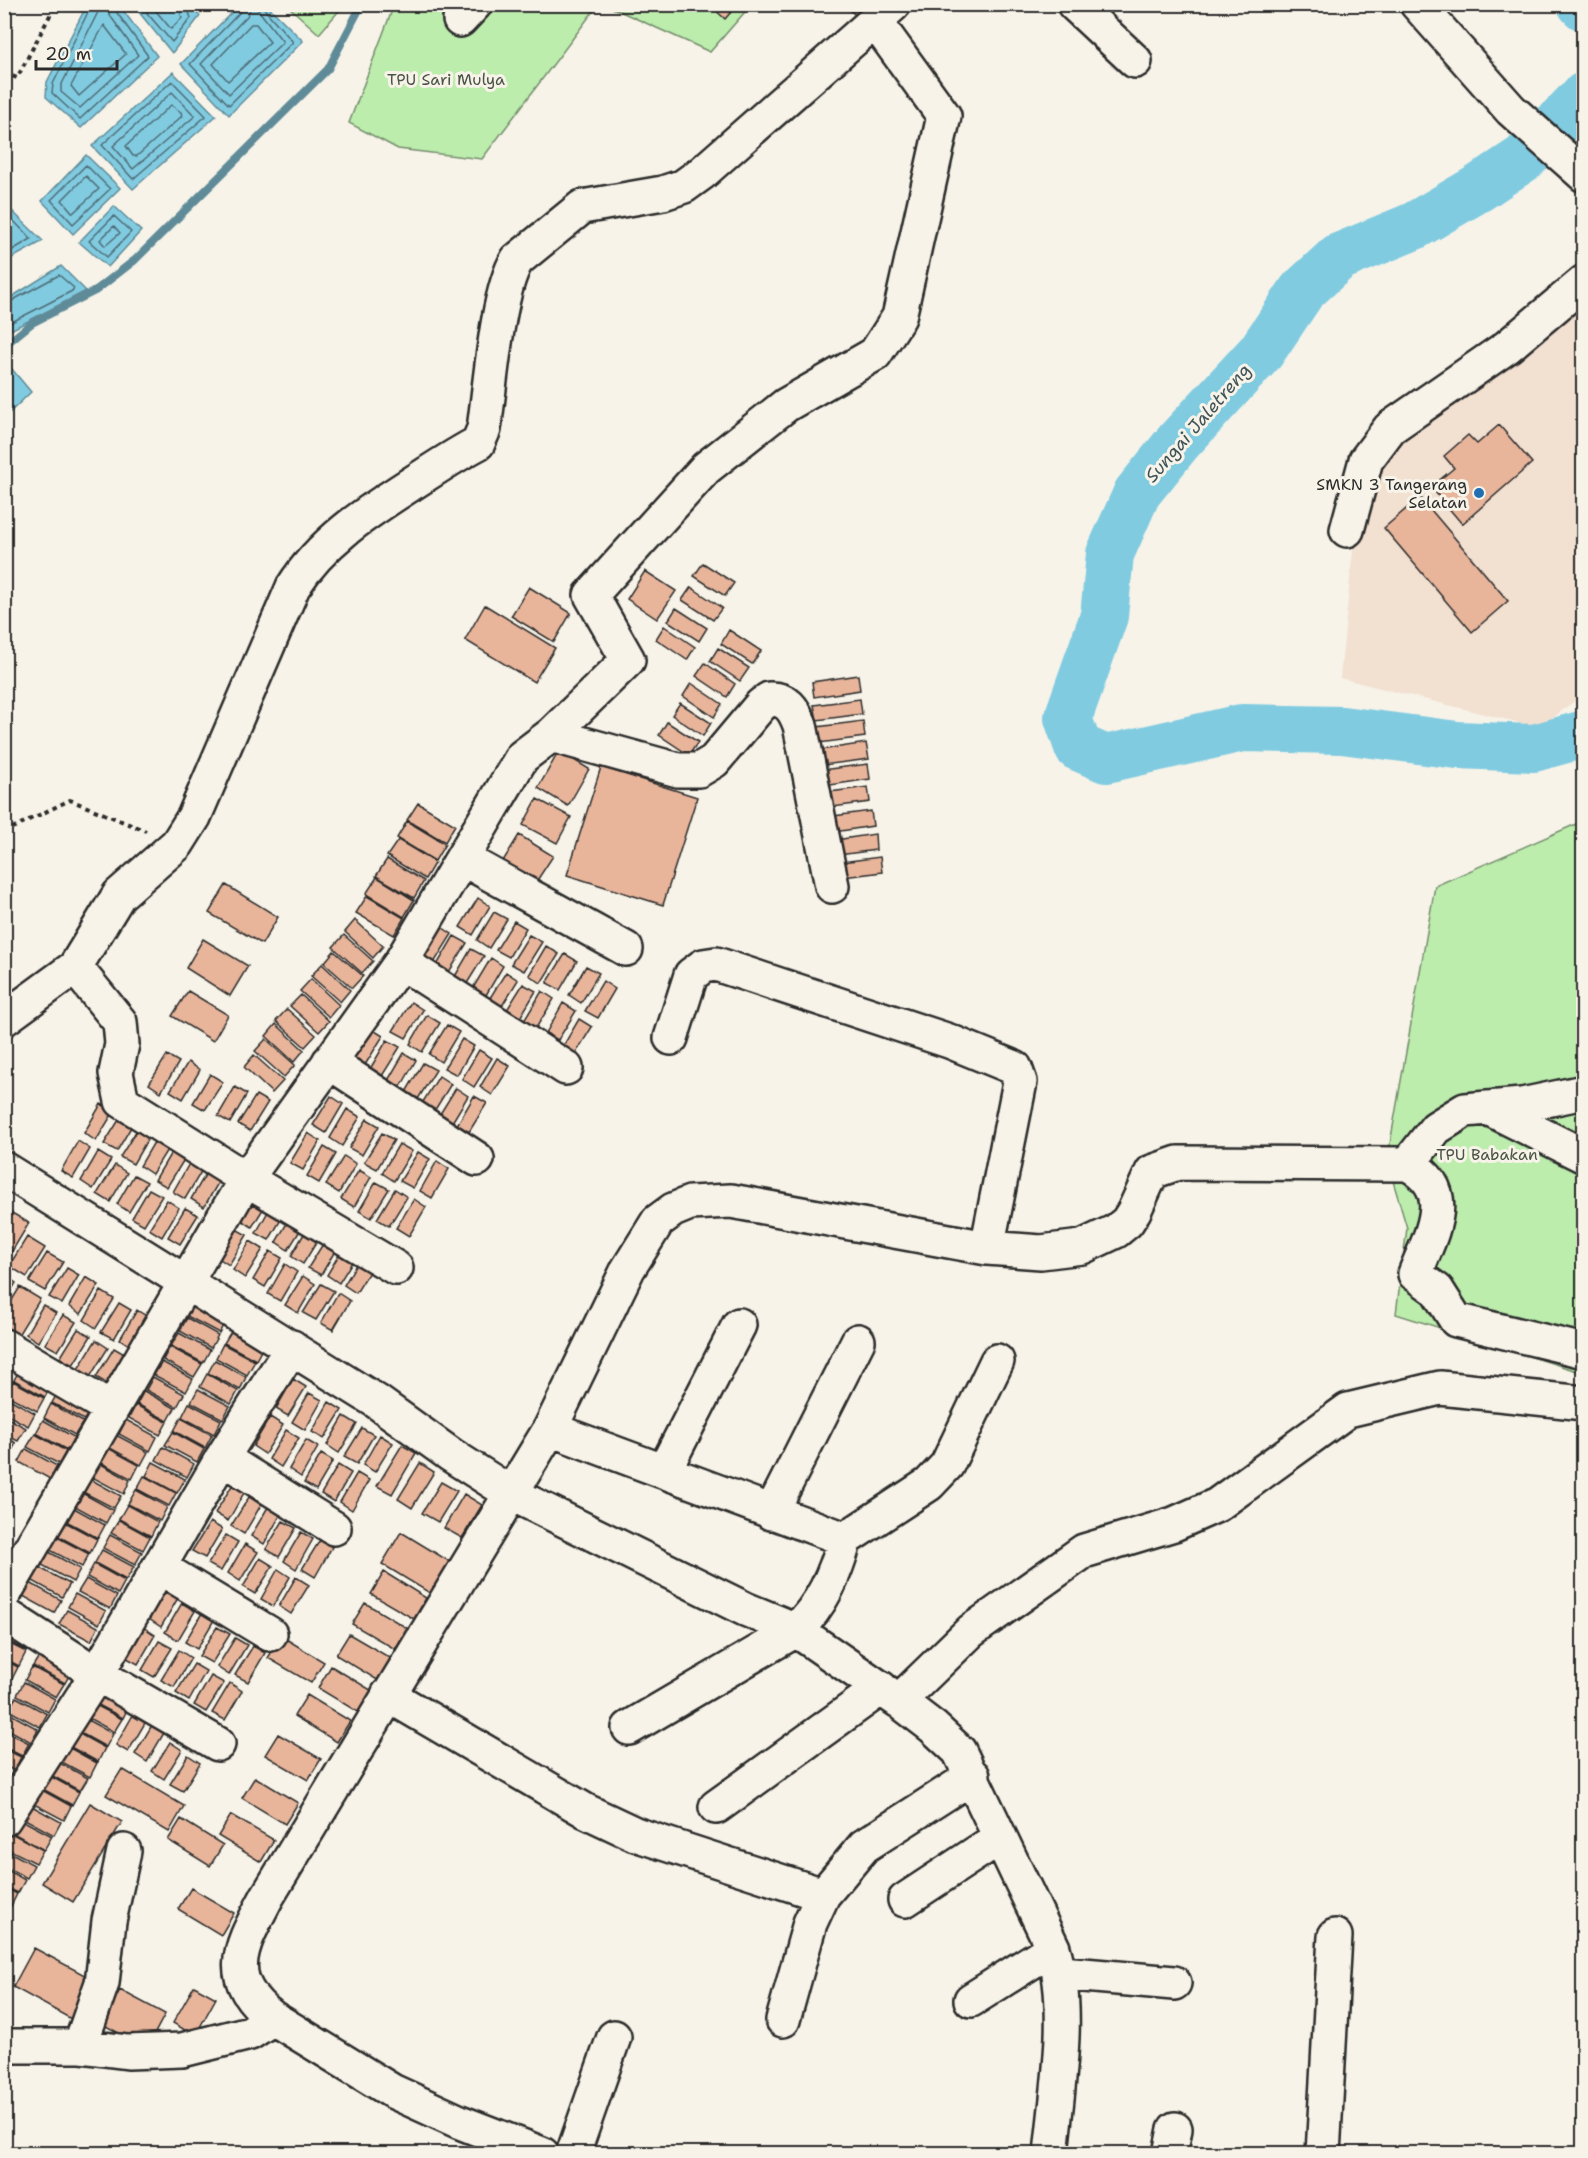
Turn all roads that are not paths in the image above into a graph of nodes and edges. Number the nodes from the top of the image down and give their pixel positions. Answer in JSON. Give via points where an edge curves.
{"nodes":[{"id":1,"x":1074,"y":4,"type":"edge"},
{"id":2,"x":1417,"y":4,"type":"edge"},
{"id":3,"x":884,"y":13,"type":"edge"},
{"id":4,"x":1134,"y":61,"type":"dead end"},
{"id":5,"x":1576,"y":167,"type":"edge"},
{"id":6,"x":1584,"y":282,"type":"edge"},
{"id":7,"x":1347,"y":530,"type":"dead end"},
{"id":8,"x":551,"y":735,"type":"junction"},
{"id":9,"x":463,"y":859,"type":"junction"},
{"id":10,"x":832,"y":886,"type":"dead end"},
{"id":11,"x":626,"y":949,"type":"dead end"},
{"id":12,"x":401,"y":962,"type":"junction"},
{"id":13,"x":75,"y":968,"type":"junction"},
{"id":14,"x":4,"y":1019,"type":"edge"},
{"id":15,"x":671,"y":1038,"type":"dead end"},
{"id":16,"x":329,"y":1062,"type":"junction"},
{"id":17,"x":566,"y":1068,"type":"dead end"},
{"id":18,"x":1584,"y":1092,"type":"edge"},
{"id":19,"x":1488,"y":1108,"type":"junction"},
{"id":20,"x":1584,"y":1156,"type":"edge"},
{"id":21,"x":477,"y":1159,"type":"dead end"},
{"id":22,"x":1408,"y":1164,"type":"junction"},
{"id":23,"x":4,"y":1168,"type":"edge"},
{"id":24,"x":246,"y":1179,"type":"junction"},
{"id":25,"x":987,"y":1248,"type":"junction"},
{"id":26,"x":396,"y":1268,"type":"dead end"},
{"id":27,"x":184,"y":1282,"type":"junction"},
{"id":28,"x":739,"y":1325,"type":"dead end"},
{"id":29,"x":858,"y":1341,"type":"dead end"},
{"id":30,"x":5,"y":1347,"type":"edge"},
{"id":31,"x":292,"y":1347,"type":"junction"},
{"id":32,"x":1584,"y":1351,"type":"edge"},
{"id":33,"x":996,"y":1361,"type":"dead end"},
{"id":34,"x":1584,"y":1403,"type":"edge"},
{"id":35,"x":111,"y":1409,"type":"junction"},
{"id":36,"x":550,"y":1429,"type":"junction"},
{"id":37,"x":222,"y":1458,"type":"junction"},
{"id":38,"x":664,"y":1471,"type":"junction"},
{"id":39,"x":512,"y":1494,"type":"junction"},
{"id":40,"x":771,"y":1513,"type":"junction"},
{"id":41,"x":334,"y":1528,"type":"dead end"},
{"id":42,"x":845,"y":1539,"type":"junction"},
{"id":43,"x":159,"y":1567,"type":"junction"},
{"id":44,"x":4,"y":1594,"type":"edge"},
{"id":45,"x":4,"y":1614,"type":"edge"},
{"id":46,"x":796,"y":1630,"type":"junction"},
{"id":47,"x":270,"y":1634,"type":"dead end"},
{"id":48,"x":97,"y":1674,"type":"junction"},
{"id":49,"x":388,"y":1695,"type":"junction"},
{"id":50,"x":890,"y":1695,"type":"junction"},
{"id":51,"x":628,"y":1728,"type":"dead end"},
{"id":52,"x":218,"y":1744,"type":"dead end"},
{"id":53,"x":973,"y":1776,"type":"junction"},
{"id":54,"x":716,"y":1807,"type":"dead end"},
{"id":55,"x":4,"y":1819,"type":"edge"},
{"id":56,"x":999,"y":1838,"type":"junction"},
{"id":57,"x":124,"y":1851,"type":"dead end"},
{"id":58,"x":823,"y":1895,"type":"junction"},
{"id":59,"x":905,"y":1900,"type":"dead end"},
{"id":60,"x":1335,"y":1936,"type":"dead end"},
{"id":61,"x":1057,"y":1961,"type":"junction"},
{"id":62,"x":1173,"y":1983,"type":"dead end"},
{"id":63,"x":970,"y":2000,"type":"dead end"},
{"id":64,"x":273,"y":2018,"type":"junction"},
{"id":65,"x":783,"y":2020,"type":"dead end"},
{"id":66,"x":614,"y":2037,"type":"dead end"},
{"id":67,"x":4,"y":2046,"type":"edge"},
{"id":68,"x":80,"y":2046,"type":"junction"},
{"id":69,"x":542,"y":2154,"type":"edge"},
{"id":70,"x":573,"y":2154,"type":"edge"},
{"id":71,"x":1051,"y":2154,"type":"edge"},
{"id":72,"x":1323,"y":2154,"type":"edge"}],
"edges":[{"from":1,"to":4,"type":"street"},
{"from":2,"to":5,"type":"street","via":[[1511,110]]},
{"from":3,"to":8,"type":"street","via":[[944,116],[899,317],[875,354],[786,405],[706,468],[591,595],[628,660]]},
{"from":3,"to":13,"type":"street","via":[[702,174],[663,193],[582,207],[518,260],[504,294],[484,429],[478,443],[361,517],[302,572],[194,817],[177,844],[119,895]]},
{"from":6,"to":7,"type":"street","via":[[1507,347],[1390,428],[1366,460]]},
{"from":8,"to":9,"type":"street","via":[[522,757]]},
{"from":8,"to":10,"type":"street","via":[[678,770],[699,770],[720,757],[761,705],[769,699],[784,701],[794,710],[800,724]]},
{"from":9,"to":11,"type":"street"},
{"from":9,"to":12,"type":"street"},
{"from":12,"to":16,"type":"street"},
{"from":12,"to":17,"type":"street"},
{"from":13,"to":14,"type":"street"},
{"from":13,"to":24,"type":"street","via":[[120,1022],[122,1044],[116,1073],[122,1101]]},
{"from":15,"to":25,"type":"street","via":[[691,975],[703,966],[716,964],[949,1041],[1015,1068],[1020,1082]]},
{"from":16,"to":21,"type":"street"},
{"from":16,"to":24,"type":"street"},
{"from":18,"to":19,"type":"street"},
{"from":19,"to":20,"type":"street"},
{"from":19,"to":22,"type":"street","via":[[1465,1110],[1449,1118],[1423,1142]]},
{"from":22,"to":25,"type":"street","via":[[1178,1162],[1152,1172],[1127,1222],[1082,1247],[1041,1252]]},
{"from":22,"to":32,"type":"street","via":[[1431,1181],[1437,1197],[1436,1219],[1415,1274],[1437,1290],[1456,1320]]},
{"from":23,"to":27,"type":"street"},
{"from":24,"to":26,"type":"street"},
{"from":24,"to":27,"type":"street"},
{"from":25,"to":36,"type":"street","via":[[731,1201],[690,1203],[673,1210],[658,1221],[627,1269]]},
{"from":27,"to":31,"type":"street"},
{"from":27,"to":35,"type":"street"},
{"from":28,"to":38,"type":"street"},
{"from":29,"to":40,"type":"street"},
{"from":30,"to":35,"type":"street"},
{"from":31,"to":37,"type":"street"},
{"from":31,"to":39,"type":"street"},
{"from":33,"to":42,"type":"street","via":[[947,1465],[929,1484]]},
{"from":34,"to":50,"type":"street","via":[[1440,1388],[1348,1410],[1217,1505],[1174,1524],[1084,1551],[971,1631]]},
{"from":35,"to":44,"type":"street"},
{"from":36,"to":38,"type":"street"},
{"from":36,"to":39,"type":"street"},
{"from":37,"to":41,"type":"street"},
{"from":37,"to":43,"type":"street"},
{"from":38,"to":40,"type":"street"},
{"from":39,"to":46,"type":"street","via":[[745,1609]]},
{"from":39,"to":49,"type":"street"},
{"from":40,"to":42,"type":"street"},
{"from":42,"to":46,"type":"street","via":[[822,1599]]},
{"from":43,"to":47,"type":"street"},
{"from":43,"to":48,"type":"street"},
{"from":45,"to":48,"type":"street"},
{"from":46,"to":50,"type":"street"},
{"from":46,"to":51,"type":"street"},
{"from":48,"to":52,"type":"street"},
{"from":48,"to":55,"type":"street"},
{"from":49,"to":58,"type":"street","via":[[586,1811],[636,1834]]},
{"from":49,"to":64,"type":"street","via":[[241,1946],[240,1966],[246,1987],[258,2007]]},
{"from":50,"to":53,"type":"street","via":[[950,1741]]},
{"from":50,"to":54,"type":"street"},
{"from":53,"to":56,"type":"street"},
{"from":53,"to":58,"type":"street","via":[[864,1846]]},
{"from":56,"to":59,"type":"street"},
{"from":56,"to":61,"type":"street"},
{"from":57,"to":68,"type":"street","via":[[102,1983]]},
{"from":58,"to":65,"type":"street","via":[[810,1923]]},
{"from":60,"to":72,"type":"street"},
{"from":61,"to":62,"type":"street"},
{"from":61,"to":63,"type":"street"},
{"from":61,"to":71,"type":"street","via":[[1060,2057]]},
{"from":64,"to":68,"type":"street","via":[[231,2040],[182,2049],[128,2052]]},
{"from":64,"to":69,"type":"street","via":[[393,2091]]},
{"from":66,"to":70,"type":"street"},
{"from":67,"to":68,"type":"street"}]}
